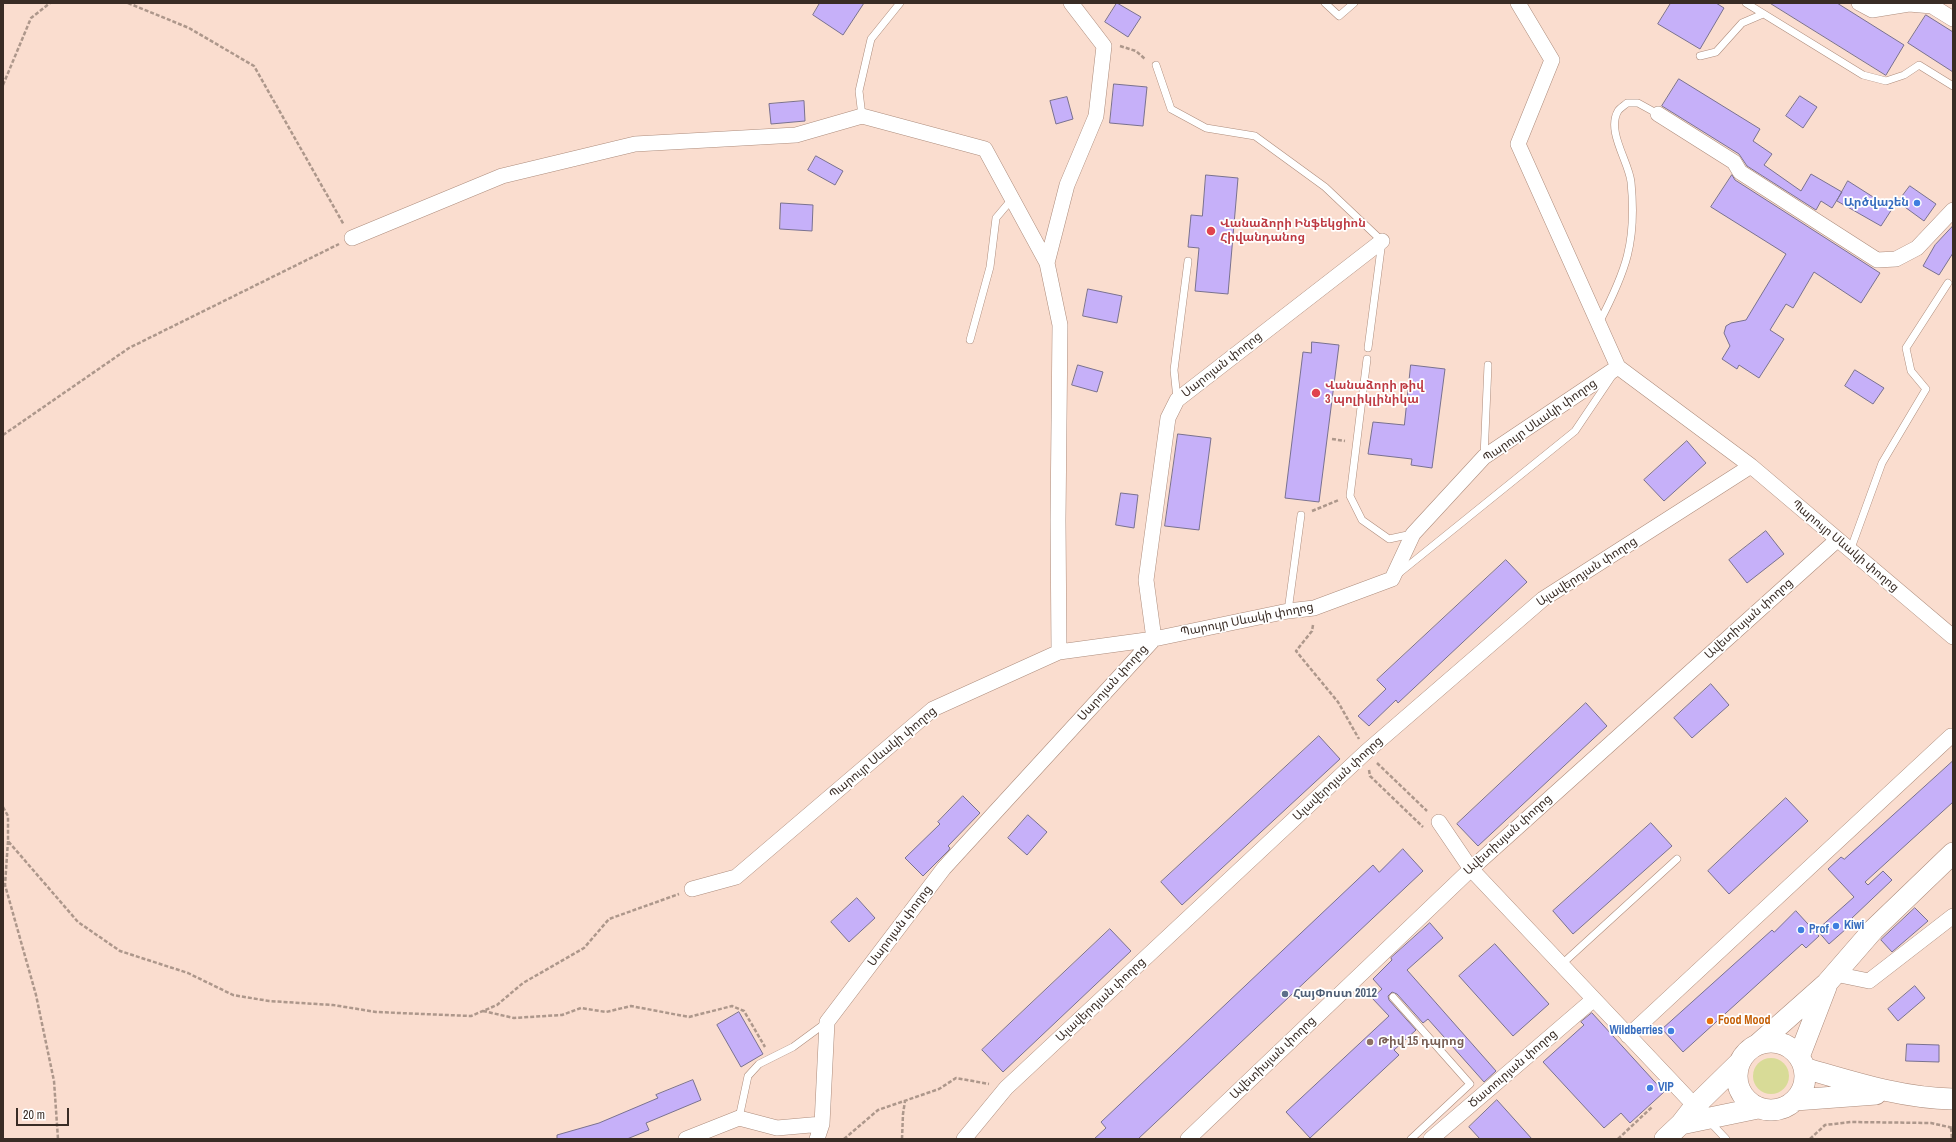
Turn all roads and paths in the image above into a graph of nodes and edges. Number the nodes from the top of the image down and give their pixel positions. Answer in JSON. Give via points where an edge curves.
{"nodes":[{"id":1,"x":50,"y":3,"type":"edge"},
{"id":2,"x":128,"y":3,"type":"edge"},
{"id":3,"x":900,"y":3,"type":"edge"},
{"id":4,"x":1071,"y":3,"type":"edge"},
{"id":5,"x":1325,"y":3,"type":"edge"},
{"id":6,"x":1354,"y":3,"type":"edge"},
{"id":7,"x":1518,"y":3,"type":"edge"},
{"id":8,"x":1746,"y":3,"type":"edge"},
{"id":9,"x":1859,"y":3,"type":"edge"},
{"id":10,"x":1763,"y":14,"type":"junction"},
{"id":11,"x":1953,"y":19,"type":"edge"},
{"id":12,"x":1119,"y":46,"type":"dead end"},
{"id":13,"x":1700,"y":56,"type":"dead end"},
{"id":14,"x":1147,"y":61,"type":"dead end"},
{"id":15,"x":1156,"y":65,"type":"dead end"},
{"id":16,"x":3,"y":85,"type":"edge"},
{"id":17,"x":1953,"y":86,"type":"edge"},
{"id":18,"x":1658,"y":114,"type":"joint"},
{"id":19,"x":862,"y":116,"type":"junction"},
{"id":20,"x":1012,"y":199,"type":"junction"},
{"id":21,"x":1953,"y":210,"type":"edge"},
{"id":22,"x":352,"y":238,"type":"junction"},
{"id":23,"x":1382,"y":241,"type":"junction"},
{"id":24,"x":1188,"y":261,"type":"dead end"},
{"id":25,"x":1047,"y":263,"type":"junction"},
{"id":26,"x":1948,"y":283,"type":"dead end"},
{"id":27,"x":1599,"y":323,"type":"junction"},
{"id":28,"x":970,"y":340,"type":"dead end"},
{"id":29,"x":1368,"y":348,"type":"dead end"},
{"id":30,"x":1367,"y":359,"type":"dead end"},
{"id":31,"x":1488,"y":365,"type":"dead end"},
{"id":32,"x":1618,"y":367,"type":"junction"},
{"id":33,"x":1177,"y":400,"type":"junction"},
{"id":34,"x":3,"y":435,"type":"edge"},
{"id":35,"x":1332,"y":439,"type":"dead end"},
{"id":36,"x":1344,"y":441,"type":"dead end"},
{"id":37,"x":1484,"y":457,"type":"junction"},
{"id":38,"x":1751,"y":466,"type":"junction"},
{"id":39,"x":1350,"y":496,"type":"junction"},
{"id":40,"x":1302,"y":515,"type":"joint"},
{"id":41,"x":1412,"y":534,"type":"junction"},
{"id":42,"x":1837,"y":540,"type":"junction"},
{"id":43,"x":1850,"y":552,"type":"junction"},
{"id":44,"x":1392,"y":579,"type":"junction"},
{"id":45,"x":1314,"y":608,"type":"junction"},
{"id":46,"x":1288,"y":612,"type":"junction"},
{"id":47,"x":1953,"y":637,"type":"edge"},
{"id":48,"x":1154,"y":639,"type":"junction"},
{"id":49,"x":1059,"y":652,"type":"junction"},
{"id":50,"x":1951,"y":736,"type":"dead end"},
{"id":51,"x":1366,"y":752,"type":"junction"},
{"id":52,"x":1380,"y":767,"type":"dead end"},
{"id":53,"x":1370,"y":776,"type":"dead end"},
{"id":54,"x":3,"y":807,"type":"edge"},
{"id":55,"x":1434,"y":827,"type":"junction"},
{"id":56,"x":8,"y":841,"type":"junction"},
{"id":57,"x":1953,"y":853,"type":"edge"},
{"id":58,"x":1677,"y":859,"type":"dead end"},
{"id":59,"x":1471,"y":869,"type":"junction"},
{"id":60,"x":692,"y":889,"type":"joint"},
{"id":61,"x":1953,"y":916,"type":"edge"},
{"id":62,"x":1562,"y":964,"type":"junction"},
{"id":63,"x":1831,"y":978,"type":"junction"},
{"id":64,"x":1393,"y":997,"type":"dead end"},
{"id":65,"x":1594,"y":999,"type":"junction"},
{"id":66,"x":482,"y":1011,"type":"junction"},
{"id":67,"x":827,"y":1022,"type":"junction"},
{"id":68,"x":1628,"y":1036,"type":"junction"},
{"id":69,"x":1757,"y":1045,"type":"junction"},
{"id":70,"x":766,"y":1050,"type":"dead end"},
{"id":71,"x":1801,"y":1063,"type":"junction"},
{"id":72,"x":1739,"y":1064,"type":"junction"},
{"id":73,"x":1006,"y":1088,"type":"junction"},
{"id":74,"x":1892,"y":1093,"type":"junction"},
{"id":75,"x":1953,"y":1099,"type":"edge"},
{"id":76,"x":1796,"y":1100,"type":"junction"},
{"id":77,"x":905,"y":1101,"type":"junction"},
{"id":78,"x":1652,"y":1107,"type":"dead end"},
{"id":79,"x":1758,"y":1108,"type":"junction"},
{"id":80,"x":1701,"y":1112,"type":"junction"},
{"id":81,"x":739,"y":1118,"type":"junction"},
{"id":82,"x":822,"y":1124,"type":"junction"},
{"id":83,"x":1952,"y":1128,"type":"edge"},
{"id":84,"x":58,"y":1139,"type":"edge"},
{"id":85,"x":686,"y":1139,"type":"edge"},
{"id":86,"x":817,"y":1139,"type":"edge"},
{"id":87,"x":844,"y":1139,"type":"edge"},
{"id":88,"x":902,"y":1139,"type":"edge"},
{"id":89,"x":964,"y":1139,"type":"edge"},
{"id":90,"x":1188,"y":1139,"type":"edge"},
{"id":91,"x":1410,"y":1139,"type":"edge"},
{"id":92,"x":1431,"y":1139,"type":"edge"},
{"id":93,"x":1618,"y":1139,"type":"edge"},
{"id":94,"x":1665,"y":1139,"type":"edge"},
{"id":95,"x":1726,"y":1139,"type":"edge"},
{"id":96,"x":1810,"y":1139,"type":"edge"},
{"id":97,"x":1952,"y":1139,"type":"edge"}],
"edges":[{"from":1,"to":16,"type":"path","via":[[30,18]]},
{"from":2,"to":22,"type":"path","via":[[189,28],[254,66]]},
{"from":3,"to":19,"type":"lane","via":[[871,39],[859,91]]},
{"from":4,"to":25,"type":"street","via":[[1104,46],[1096,116],[1067,185]]},
{"from":5,"to":6,"type":"lane","via":[[1339,16]]},
{"from":7,"to":27,"type":"street","via":[[1552,60],[1518,144]]},
{"from":8,"to":10,"type":"lane"},
{"from":9,"to":11,"type":"street","via":[[1872,10],[1909,4],[1932,6]]},
{"from":10,"to":13,"type":"lane","via":[[1742,23],[1716,52]]},
{"from":10,"to":17,"type":"lane","via":[[1863,76],[1886,81],[1904,75],[1920,65]]},
{"from":12,"to":14,"type":"path","via":[[1136,51]]},
{"from":15,"to":23,"type":"lane","via":[[1171,109],[1206,128],[1255,136],[1325,187]]},
{"from":18,"to":21,"type":"street","via":[[1734,162],[1740,172],[1877,260],[1896,259],[1918,248]]},
{"from":18,"to":27,"type":"lane","via":[[1638,103],[1627,103],[1618,112],[1615,125],[1617,139],[1631,180],[1632,237],[1618,286]]},
{"from":19,"to":20,"type":"street","via":[[985,149]]},
{"from":19,"to":22,"type":"street","via":[[796,135],[635,144],[502,176]]},
{"from":20,"to":25,"type":"street"},
{"from":20,"to":28,"type":"lane","via":[[996,218],[990,267]]},
{"from":22,"to":34,"type":"path","via":[[129,348]]},
{"from":23,"to":29,"type":"lane"},
{"from":23,"to":33,"type":"street","name":"Սարոյան փողոց"},
{"from":24,"to":33,"type":"lane","via":[[1174,370]]},
{"from":25,"to":49,"type":"street","via":[[1060,325]]},
{"from":26,"to":43,"type":"lane","via":[[1906,348],[1911,371],[1926,389],[1882,463]]},
{"from":27,"to":32,"type":"street"},
{"from":30,"to":39,"type":"lane"},
{"from":31,"to":37,"type":"lane"},
{"from":32,"to":37,"type":"street","name":"Պարույր Սևակի փողոց"},
{"from":32,"to":38,"type":"street","name":"Պարույր Սևակի փողոց"},
{"from":32,"to":44,"type":"lane","via":[[1575,430]]},
{"from":33,"to":48,"type":"street","name":"Սարոյան փողոց","via":[[1168,418],[1146,580]]},
{"from":35,"to":36,"type":"path"},
{"from":37,"to":41,"type":"street","name":"Պարույր Սևակի փողոց"},
{"from":38,"to":42,"type":"street","name":"Պարույր Սևակի փողոց"},
{"from":38,"to":51,"type":"street","name":"Ալավերդյան փողոց","via":[[1543,599]]},
{"from":39,"to":40,"type":"path"},
{"from":39,"to":41,"type":"lane","via":[[1362,520],[1389,539]]},
{"from":40,"to":46,"type":"lane"},
{"from":41,"to":44,"type":"street","name":"Պարույր Սևակի փողոց"},
{"from":42,"to":43,"type":"street","name":"Պարույր Սևակի փողոց"},
{"from":42,"to":59,"type":"street","name":"Ավետիսյան փողոց"},
{"from":43,"to":47,"type":"street","name":"Պարույր Սևակի փողոց"},
{"from":44,"to":45,"type":"street","name":"Պարույր Սևակի փողոց"},
{"from":45,"to":46,"type":"street","name":"Պարույր Սևակի փողոց"},
{"from":45,"to":51,"type":"path","via":[[1312,631],[1296,651],[1338,702]]},
{"from":46,"to":48,"type":"street","name":"Պարույր Սևակի փողոց"},
{"from":48,"to":49,"type":"street","name":"Պարույր Սևակի փողոց"},
{"from":48,"to":67,"type":"street","name":"Սարոյան փողոց","via":[[944,868]]},
{"from":49,"to":60,"type":"street","name":"Պարույր Սևակի փողոց","via":[[933,709],[736,877]]},
{"from":50,"to":68,"type":"street"},
{"from":51,"to":73,"type":"street","name":"Ալավերդյան փողոց"},
{"from":52,"to":55,"type":"path"},
{"from":53,"to":55,"type":"path"},
{"from":54,"to":56,"type":"path","via":[[8,816]]},
{"from":55,"to":59,"type":"street"},
{"from":56,"to":66,"type":"path","via":[[78,922],[120,951],[188,973],[233,995],[376,1012],[471,1016]]},
{"from":56,"to":84,"type":"path","via":[[5,885],[36,995],[54,1081]]},
{"from":57,"to":63,"type":"street","via":[[1873,930]]},
{"from":58,"to":62,"type":"lane"},
{"from":59,"to":62,"type":"street"},
{"from":59,"to":90,"type":"street","name":"Ավետիսյան փողոց"},
{"from":60,"to":66,"type":"path","via":[[609,919],[584,948],[523,983],[496,1005]]},
{"from":61,"to":63,"type":"street","via":[[1869,981]]},
{"from":62,"to":65,"type":"street"},
{"from":63,"to":69,"type":"street"},
{"from":63,"to":71,"type":"street"},
{"from":64,"to":91,"type":"lane","via":[[1470,1084]]},
{"from":65,"to":68,"type":"street"},
{"from":65,"to":92,"type":"street","name":"Ծատուրյան փողոց"},
{"from":66,"to":70,"type":"path","via":[[514,1018],[562,1015],[581,1008],[606,1012],[631,1006],[689,1017],[732,1006],[744,1011]]},
{"from":67,"to":81,"type":"lane","via":[[793,1047],[759,1064],[748,1076]]},
{"from":67,"to":82,"type":"street"},
{"from":68,"to":80,"type":"street"},
{"from":69,"to":71,"type":"street","via":[[1768,1042],[1780,1043],[1791,1049]]},
{"from":69,"to":72,"type":"street","via":[[1746,1052]]},
{"from":71,"to":74,"type":"street"},
{"from":71,"to":76,"type":"street","via":[[1805,1080]]},
{"from":72,"to":79,"type":"street","via":[[1736,1077],[1739,1090],[1747,1101]]},
{"from":72,"to":80,"type":"street"},
{"from":73,"to":77,"type":"path","via":[[956,1078],[939,1089]]},
{"from":73,"to":89,"type":"street","name":"Ալավերդյան փողոց"},
{"from":74,"to":75,"type":"street","via":[[1932,1099]]},
{"from":74,"to":76,"type":"street"},
{"from":76,"to":79,"type":"street","via":[[1784,1108],[1771,1111]]},
{"from":77,"to":87,"type":"path","via":[[878,1110]]},
{"from":77,"to":88,"type":"path"},
{"from":78,"to":93,"type":"path"},
{"from":79,"to":80,"type":"street"},
{"from":80,"to":94,"type":"street","via":[[1681,1124]]},
{"from":80,"to":95,"type":"lane"},
{"from":81,"to":82,"type":"street","via":[[777,1128]]},
{"from":81,"to":85,"type":"street"},
{"from":82,"to":86,"type":"street"},
{"from":83,"to":96,"type":"path","via":[[1931,1123],[1852,1122],[1825,1125]]},
{"from":83,"to":97,"type":"path"}]}
